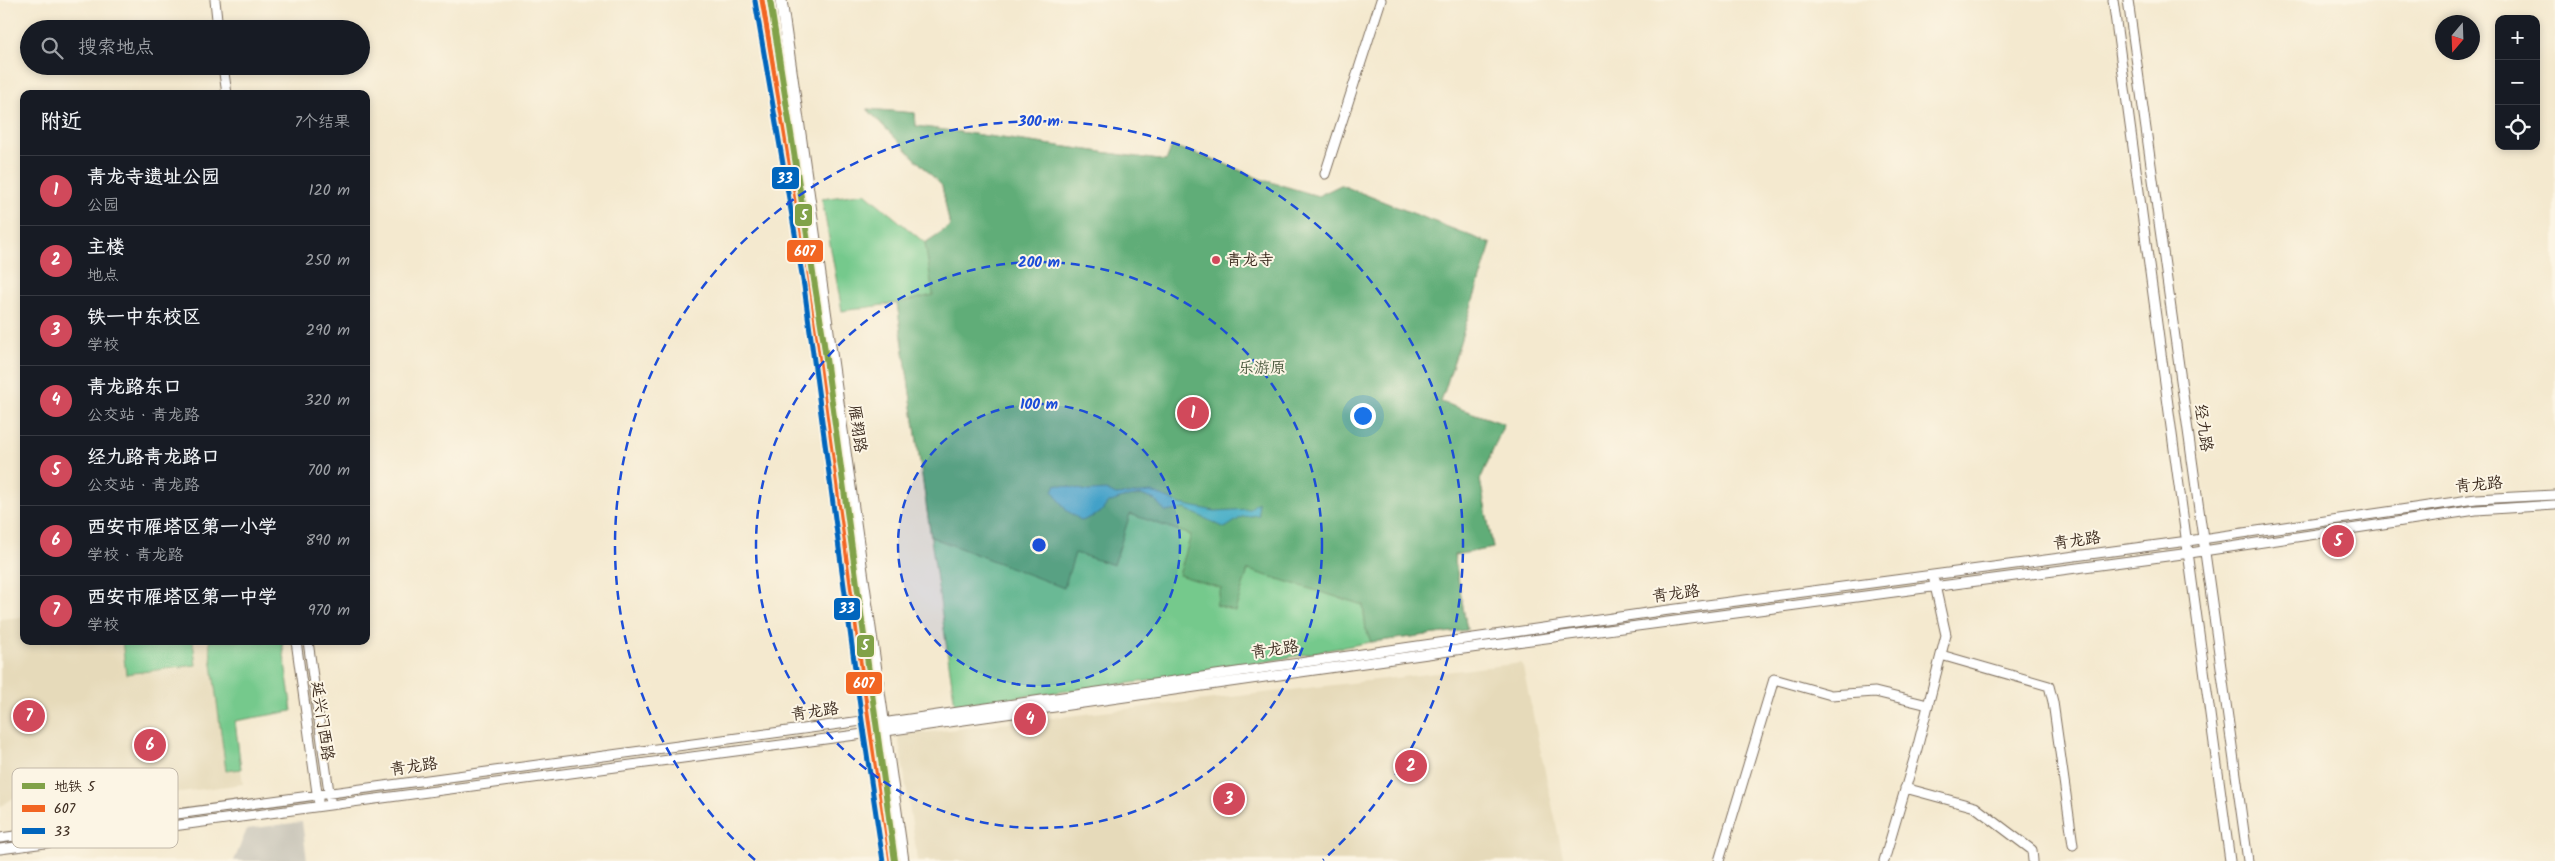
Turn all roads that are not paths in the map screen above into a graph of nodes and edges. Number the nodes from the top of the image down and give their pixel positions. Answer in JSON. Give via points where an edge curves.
{"nodes":[{"id":1,"x":215,"y":0,"type":"edge"},
{"id":2,"x":762,"y":0,"type":"edge"},
{"id":3,"x":781,"y":0,"type":"edge"},
{"id":4,"x":1382,"y":0,"type":"edge"},
{"id":5,"x":2113,"y":0,"type":"edge"},
{"id":6,"x":2128,"y":0,"type":"edge"},
{"id":7,"x":217,"y":20,"type":"edge"},
{"id":8,"x":224,"y":75,"type":"edge"},
{"id":9,"x":226,"y":90,"type":"edge"},
{"id":10,"x":1325,"y":174,"type":"dead end"},
{"id":11,"x":2555,"y":500,"type":"edge"},
{"id":12,"x":2203,"y":538,"type":"junction"},
{"id":13,"x":2188,"y":540,"type":"junction"},
{"id":14,"x":2205,"y":551,"type":"junction"},
{"id":15,"x":2190,"y":553,"type":"junction"},
{"id":16,"x":1933,"y":575,"type":"junction"},
{"id":17,"x":1935,"y":586,"type":"junction"},
{"id":18,"x":297,"y":645,"type":"edge"},
{"id":19,"x":309,"y":645,"type":"edge"},
{"id":20,"x":1941,"y":655,"type":"junction"},
{"id":21,"x":1928,"y":705,"type":"junction"},
{"id":22,"x":870,"y":720,"type":"junction"},
{"id":23,"x":884,"y":727,"type":"junction"},
{"id":24,"x":872,"y":732,"type":"junction"},
{"id":25,"x":1905,"y":788,"type":"junction"},
{"id":26,"x":317,"y":796,"type":"junction"},
{"id":27,"x":330,"y":799,"type":"junction"},
{"id":28,"x":318,"y":806,"type":"junction"},
{"id":29,"x":178,"y":814,"type":"edge"},
{"id":30,"x":178,"y":825,"type":"edge"},
{"id":31,"x":2073,"y":845,"type":"dead end"},
{"id":32,"x":891,"y":861,"type":"edge"},
{"id":33,"x":903,"y":861,"type":"edge"},
{"id":34,"x":1719,"y":861,"type":"edge"},
{"id":35,"x":1884,"y":861,"type":"edge"},
{"id":36,"x":2033,"y":861,"type":"edge"},
{"id":37,"x":2230,"y":861,"type":"edge"},
{"id":38,"x":2248,"y":861,"type":"edge"}],
"edges":[{"from":1,"to":7,"type":"street"},
{"from":2,"to":22,"type":"main road","name":"雁翔路","via":[[811,284]]},
{"from":3,"to":23,"type":"main road","name":"雁翔路"},
{"from":4,"to":10,"type":"street"},
{"from":5,"to":13,"type":"street","name":"经九路"},
{"from":6,"to":12,"type":"street","name":"经九路"},
{"from":8,"to":9,"type":"street"},
{"from":11,"to":12,"type":"street","name":"青龙路","via":[[2476,499]]},
{"from":11,"to":14,"type":"street","name":"青龙路"},
{"from":12,"to":13,"type":"street","name":"青龙路"},
{"from":12,"to":14,"type":"street","name":"经九路"},
{"from":13,"to":15,"type":"street","name":"经九路"},
{"from":13,"to":16,"type":"street","name":"青龙路"},
{"from":14,"to":15,"type":"street","name":"青龙路"},
{"from":14,"to":38,"type":"street","name":"经九路"},
{"from":15,"to":17,"type":"street","name":"青龙路"},
{"from":15,"to":37,"type":"street","name":"经九路"},
{"from":16,"to":17,"type":"street"},
{"from":16,"to":23,"type":"street","name":"青龙路","via":[[1635,614]]},
{"from":17,"to":20,"type":"street","via":[[1946,636]]},
{"from":17,"to":23,"type":"street","name":"青龙路"},
{"from":18,"to":26,"type":"street","name":"延兴门西路"},
{"from":19,"to":27,"type":"street","name":"延兴门西路"},
{"from":20,"to":21,"type":"street"},
{"from":20,"to":31,"type":"street","via":[[2049,686]]},
{"from":21,"to":25,"type":"street"},
{"from":21,"to":34,"type":"street","via":[[1875,692],[1831,695],[1774,679]]},
{"from":22,"to":23,"type":"street","name":"青龙路"},
{"from":22,"to":24,"type":"main road","name":"雁翔路"},
{"from":22,"to":27,"type":"street","name":"青龙路"},
{"from":23,"to":24,"type":"street","name":"青龙路"},
{"from":23,"to":33,"type":"main road","name":"雁翔路"},
{"from":24,"to":27,"type":"street","name":"青龙路"},
{"from":24,"to":32,"type":"main road","name":"雁翔路"},
{"from":25,"to":35,"type":"street"},
{"from":25,"to":36,"type":"street","via":[[1974,807],[2032,850]]},
{"from":26,"to":27,"type":"street","name":"青龙路"},
{"from":26,"to":28,"type":"street","name":"延兴门西路"},
{"from":26,"to":29,"type":"street","name":"青龙路"},
{"from":27,"to":28,"type":"street","name":"青龙路"},
{"from":28,"to":30,"type":"street","name":"青龙路"}]}
